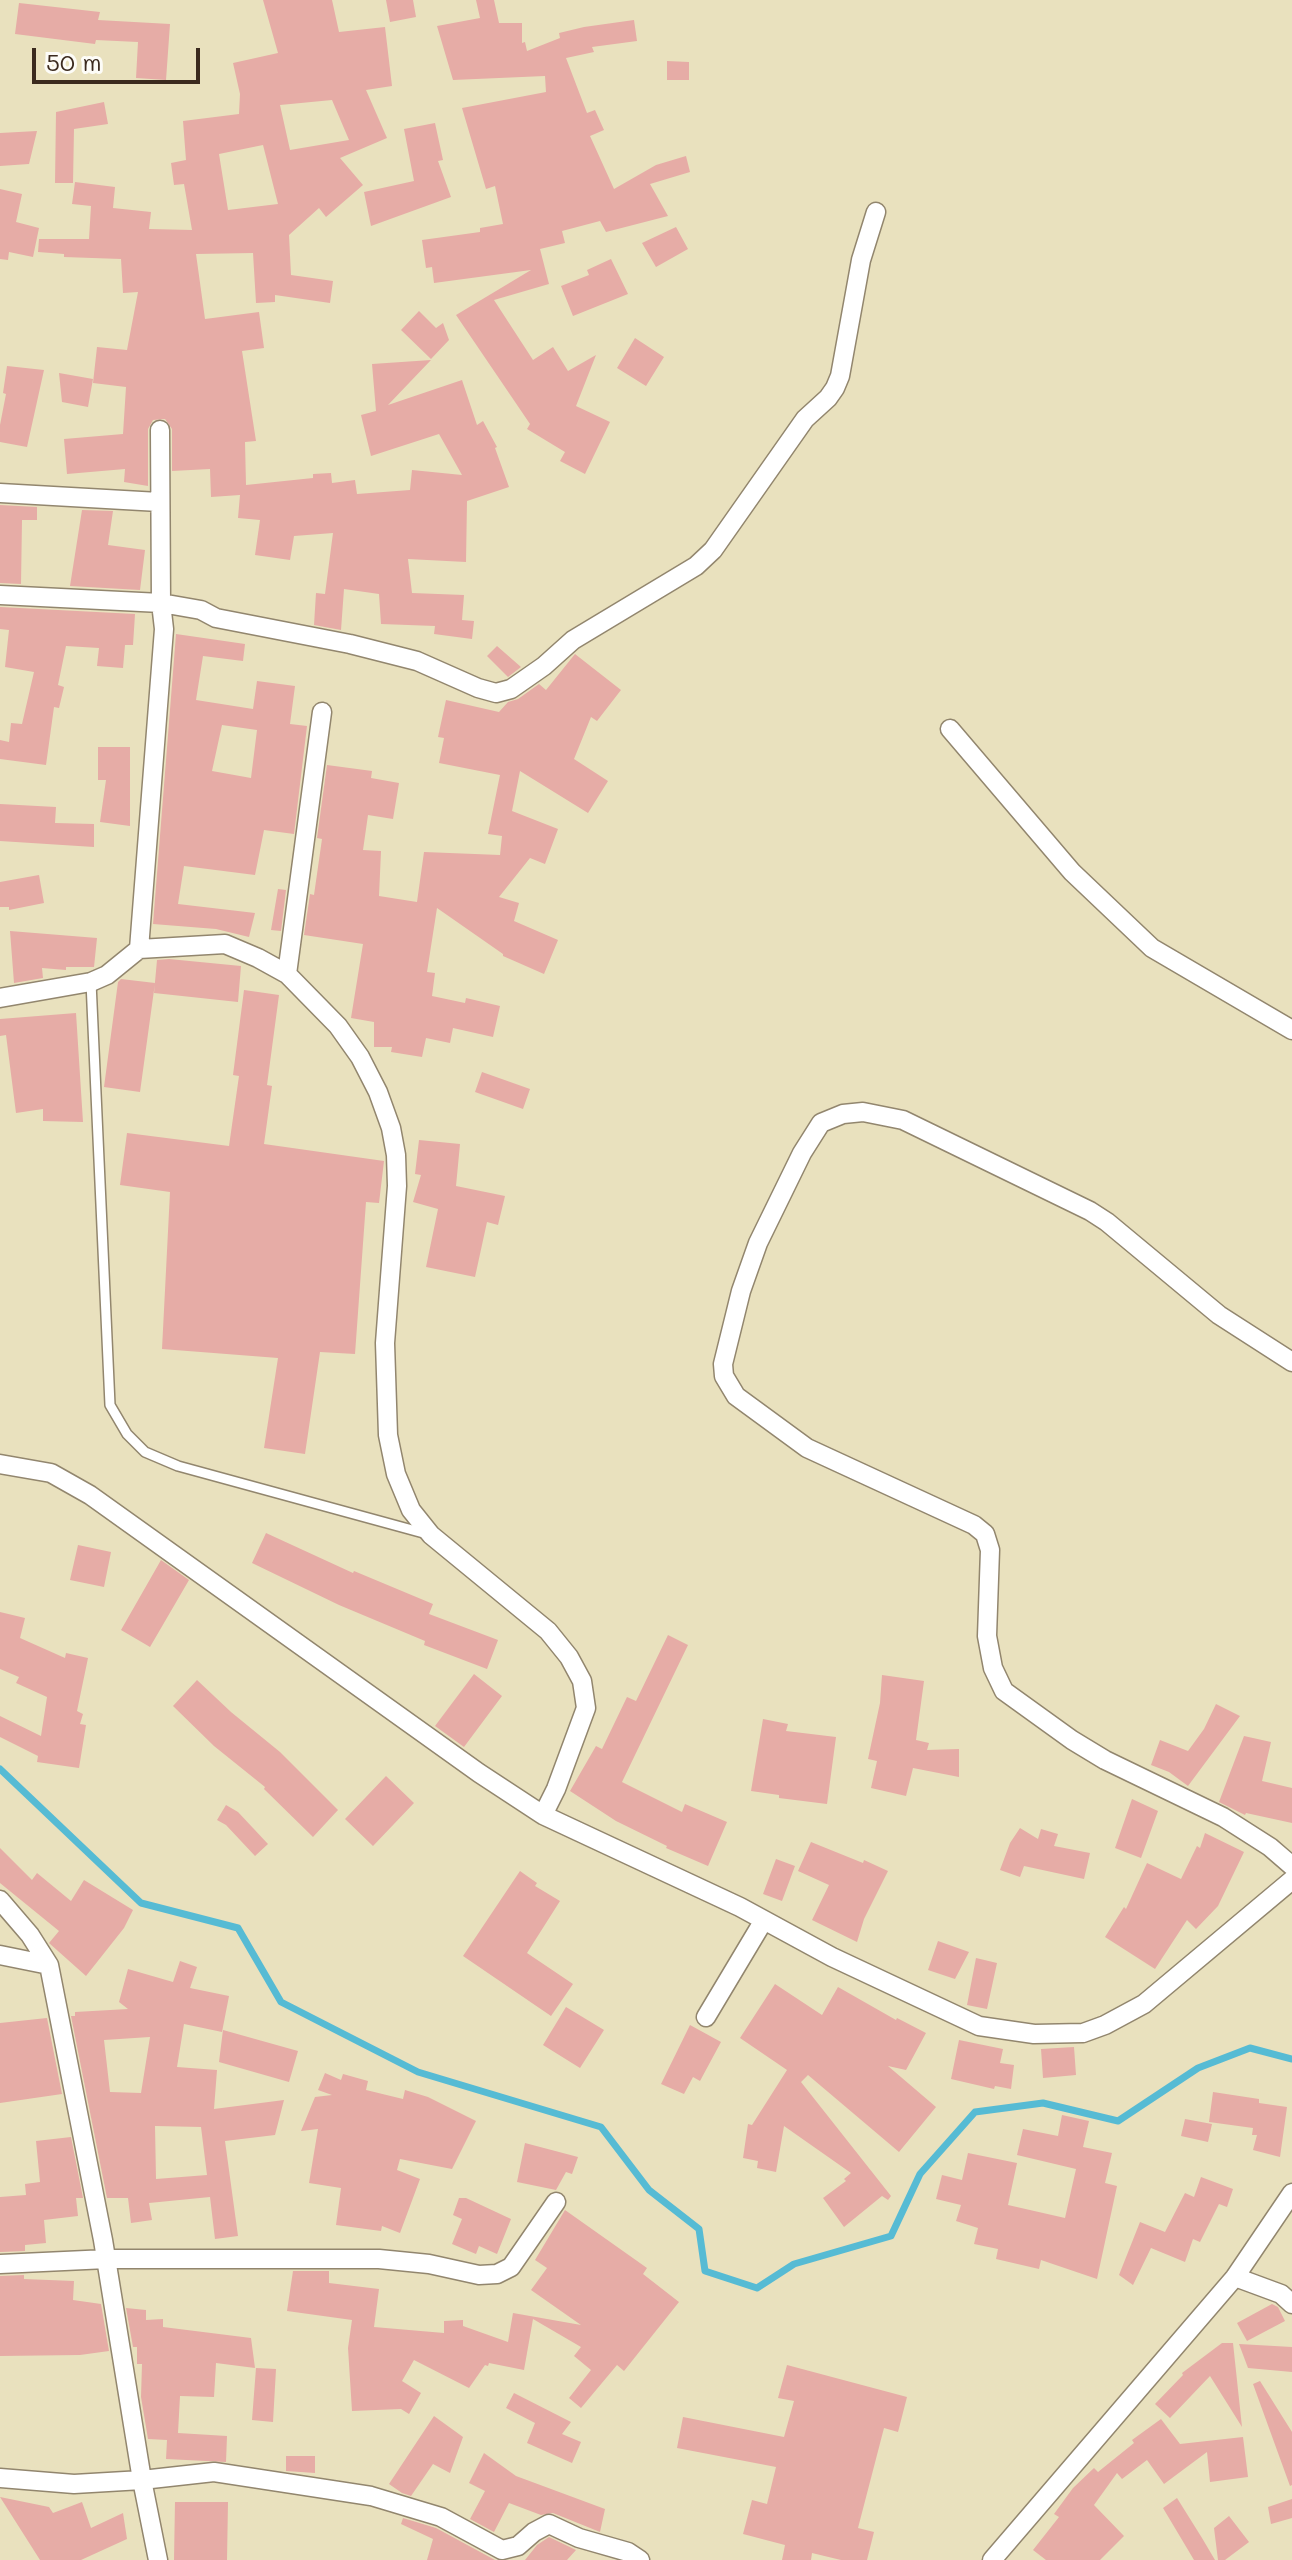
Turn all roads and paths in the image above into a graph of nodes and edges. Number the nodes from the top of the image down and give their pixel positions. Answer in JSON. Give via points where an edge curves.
{"nodes":[{"id":1,"x":876,"y":212,"type":"dead end"},
{"id":2,"x":160,"y":430,"type":"dead end"},
{"id":3,"x":0,"y":493,"type":"edge"},
{"id":4,"x":159,"y":502,"type":"junction"},
{"id":5,"x":0,"y":595,"type":"edge"},
{"id":6,"x":161,"y":603,"type":"junction"},
{"id":7,"x":322,"y":712,"type":"dead end"},
{"id":8,"x":950,"y":729,"type":"dead end"},
{"id":9,"x":139,"y":949,"type":"junction"},
{"id":10,"x":287,"y":974,"type":"junction"},
{"id":11,"x":91,"y":982,"type":"junction"},
{"id":12,"x":0,"y":998,"type":"edge"},
{"id":13,"x":1292,"y":1030,"type":"edge"},
{"id":14,"x":1292,"y":1362,"type":"edge"},
{"id":15,"x":0,"y":1464,"type":"edge"},
{"id":16,"x":431,"y":1535,"type":"junction"},
{"id":17,"x":543,"y":1815,"type":"junction"},
{"id":18,"x":1292,"y":1866,"type":"edge"},
{"id":19,"x":1292,"y":1880,"type":"edge"},
{"id":20,"x":0,"y":1900,"type":"edge"},
{"id":21,"x":764,"y":1920,"type":"junction"},
{"id":22,"x":0,"y":1955,"type":"edge"},
{"id":23,"x":49,"y":1965,"type":"junction"},
{"id":24,"x":706,"y":2017,"type":"dead end"},
{"id":25,"x":1292,"y":2193,"type":"edge"},
{"id":26,"x":556,"y":2202,"type":"dead end"},
{"id":27,"x":107,"y":2259,"type":"junction"},
{"id":28,"x":0,"y":2264,"type":"edge"},
{"id":29,"x":1235,"y":2277,"type":"junction"},
{"id":30,"x":1292,"y":2304,"type":"edge"},
{"id":31,"x":0,"y":2478,"type":"edge"},
{"id":32,"x":142,"y":2480,"type":"junction"},
{"id":33,"x":626,"y":2553,"type":"edge"},
{"id":34,"x":158,"y":2560,"type":"edge"},
{"id":35,"x":992,"y":2560,"type":"edge"}],
"edges":[{"from":1,"to":6,"type":"street","via":[[835,388],[805,419],[713,550],[696,566],[573,640],[511,689],[496,693],[417,661]]},
{"from":2,"to":4,"type":"street"},
{"from":3,"to":4,"type":"street"},
{"from":4,"to":6,"type":"street"},
{"from":5,"to":6,"type":"street"},
{"from":6,"to":9,"type":"street","via":[[164,629]]},
{"from":7,"to":10,"type":"street"},
{"from":8,"to":13,"type":"street","via":[[1072,872],[1152,948]]},
{"from":9,"to":10,"type":"street","via":[[225,944]]},
{"from":9,"to":11,"type":"street"},
{"from":10,"to":16,"type":"street","via":[[360,1057],[391,1128],[397,1186],[385,1343],[388,1435],[411,1510]]},
{"from":11,"to":12,"type":"street"},
{"from":11,"to":16,"type":"lane","via":[[110,1405],[127,1434],[145,1452],[178,1466]]},
{"from":14,"to":18,"type":"street","via":[[1219,1315],[1090,1211],[903,1120],[863,1112],[821,1123],[802,1153],[758,1243],[723,1364],[736,1396],[807,1448],[985,1534],[990,1550],[987,1636],[1004,1691],[1072,1740],[1223,1817]]},
{"from":15,"to":17,"type":"street","via":[[51,1473],[90,1495]]},
{"from":16,"to":17,"type":"street","via":[[548,1631],[582,1681],[586,1708]]},
{"from":17,"to":21,"type":"street"},
{"from":19,"to":21,"type":"street","via":[[1144,2004],[1083,2033],[1034,2034],[979,2026]]},
{"from":20,"to":23,"type":"street"},
{"from":21,"to":24,"type":"street"},
{"from":22,"to":23,"type":"street"},
{"from":23,"to":27,"type":"street"},
{"from":25,"to":29,"type":"street"},
{"from":26,"to":27,"type":"street","via":[[511,2267],[497,2274],[379,2259]]},
{"from":27,"to":28,"type":"street"},
{"from":27,"to":32,"type":"street"},
{"from":29,"to":30,"type":"street","via":[[1281,2294]]},
{"from":29,"to":35,"type":"street"},
{"from":31,"to":32,"type":"street","via":[[74,2484]]},
{"from":32,"to":33,"type":"street","via":[[214,2472],[371,2496],[441,2517],[502,2550],[518,2546],[549,2524]]},
{"from":32,"to":34,"type":"street"}]}
